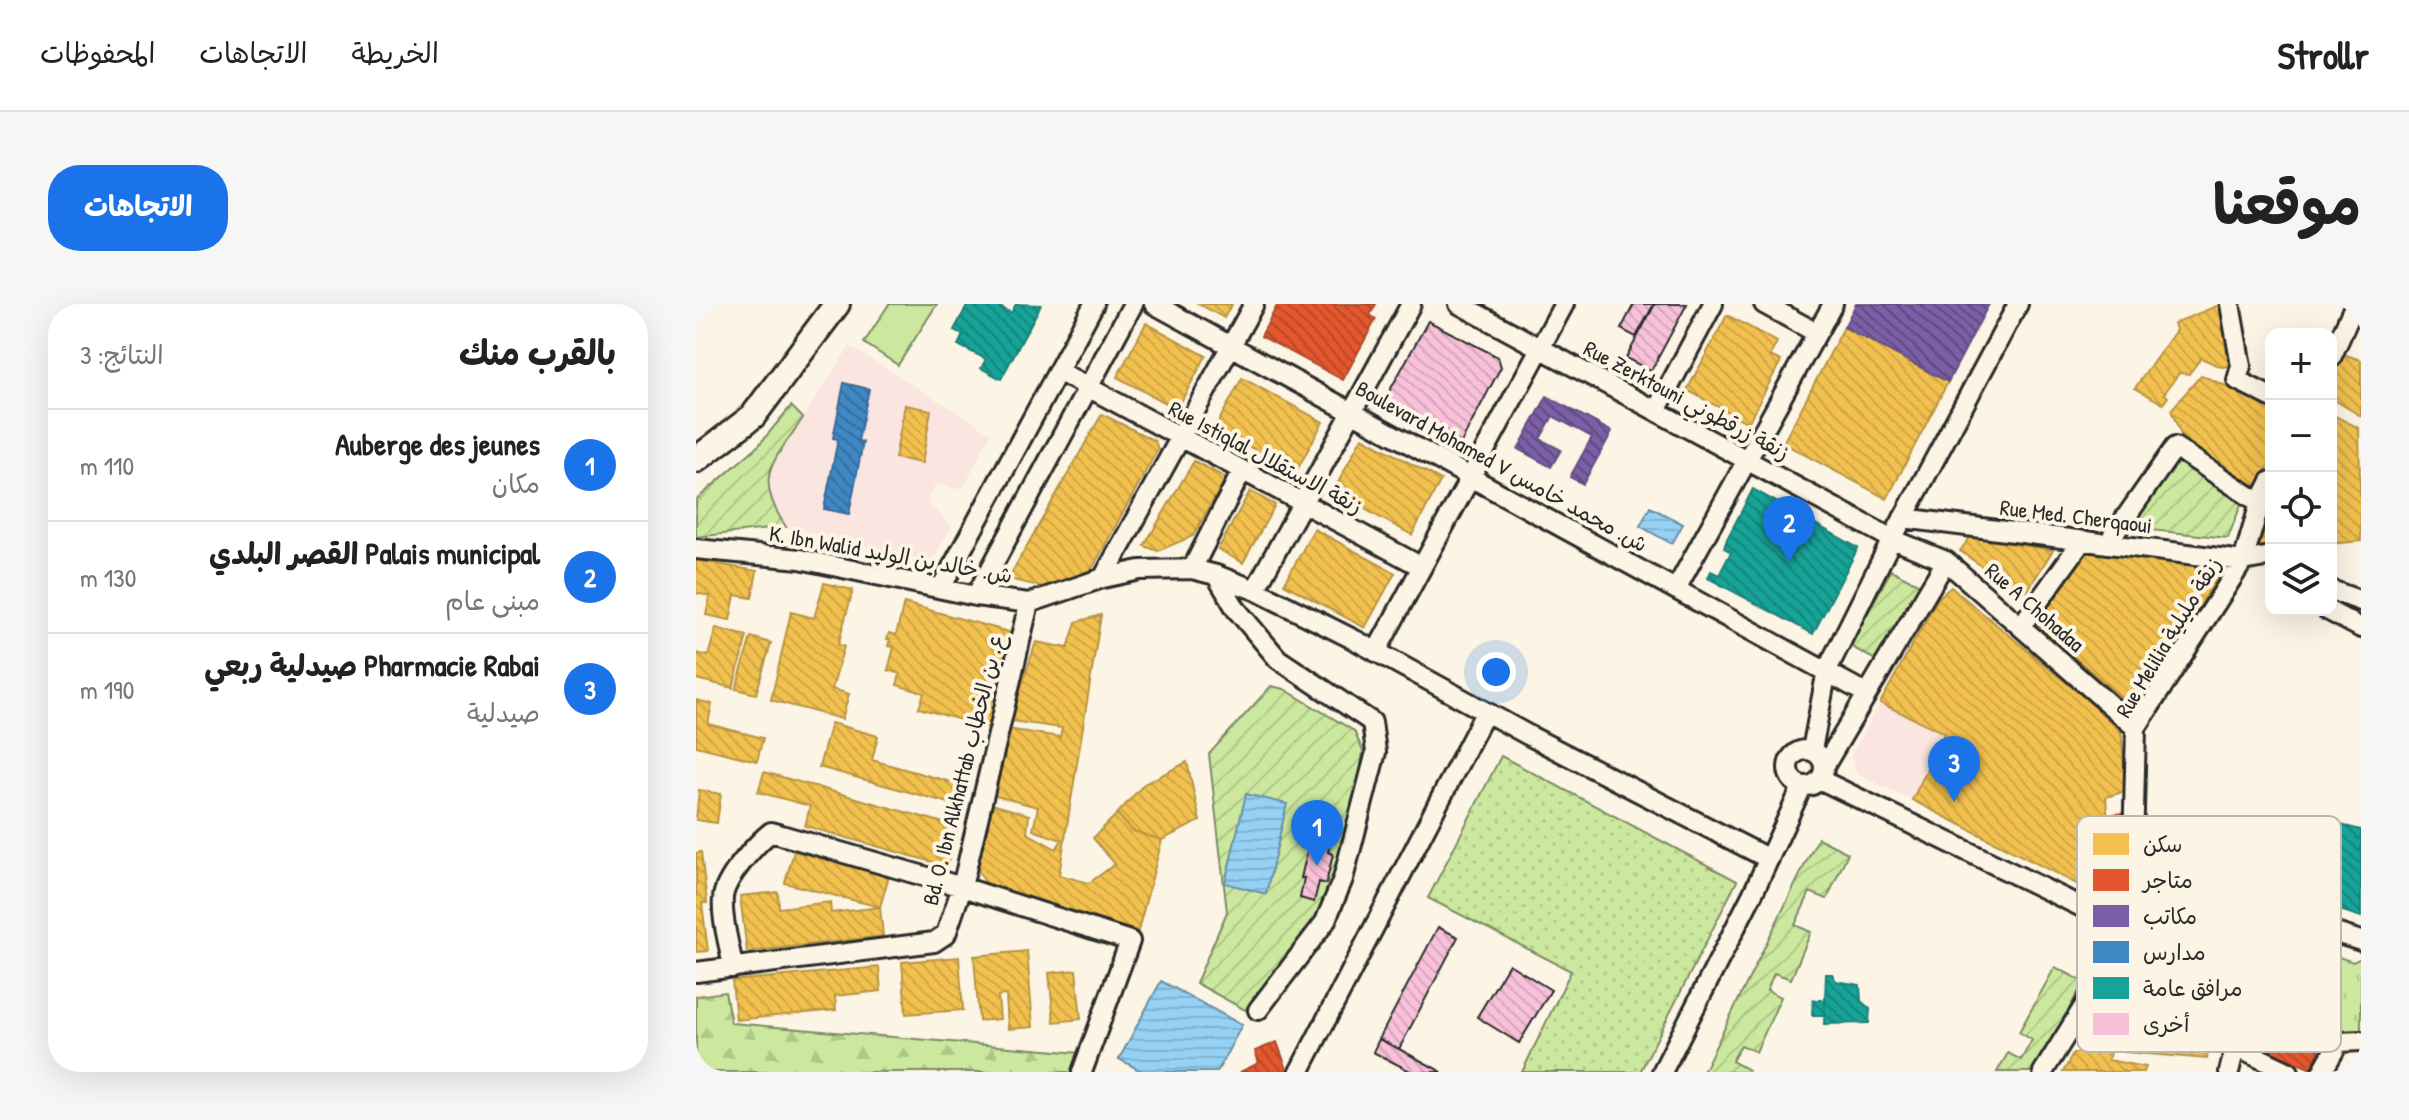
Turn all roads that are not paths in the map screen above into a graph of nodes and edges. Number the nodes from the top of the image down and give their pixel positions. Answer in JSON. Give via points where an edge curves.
{"nodes":[{"id":1,"x":837,"y":304,"type":"edge"},
{"id":2,"x":1094,"y":304,"type":"edge"},
{"id":3,"x":1133,"y":304,"type":"edge"},
{"id":4,"x":1154,"y":304,"type":"edge"},
{"id":5,"x":1254,"y":304,"type":"edge"},
{"id":6,"x":1411,"y":304,"type":"edge"},
{"id":7,"x":1459,"y":304,"type":"edge"},
{"id":8,"x":1564,"y":304,"type":"edge"},
{"id":9,"x":1713,"y":304,"type":"edge"},
{"id":10,"x":1764,"y":304,"type":"edge"},
{"id":11,"x":1833,"y":304,"type":"edge"},
{"id":12,"x":2018,"y":304,"type":"edge"},
{"id":13,"x":2230,"y":304,"type":"edge"},
{"id":14,"x":2355,"y":304,"type":"edge"},
{"id":15,"x":1817,"y":333,"type":"junction"},
{"id":16,"x":2337,"y":344,"type":"edge"},
{"id":17,"x":1231,"y":346,"type":"junction"},
{"id":18,"x":1541,"y":348,"type":"junction"},
{"id":19,"x":1058,"y":371,"type":"junction"},
{"id":20,"x":1088,"y":389,"type":"junction"},
{"id":21,"x":2265,"y":394,"type":"edge"},
{"id":22,"x":1656,"y":411,"type":"junction"},
{"id":23,"x":1351,"y":412,"type":"junction"},
{"id":24,"x":1180,"y":438,"type":"junction"},
{"id":25,"x":696,"y":460,"type":"edge"},
{"id":26,"x":1747,"y":460,"type":"junction"},
{"id":27,"x":1242,"y":471,"type":"junction"},
{"id":28,"x":1471,"y":477,"type":"junction"},
{"id":29,"x":2265,"y":493,"type":"edge"},
{"id":30,"x":1302,"y":503,"type":"junction"},
{"id":31,"x":2260,"y":503,"type":"junction"},
{"id":32,"x":1903,"y":518,"type":"junction"},
{"id":33,"x":1892,"y":539,"type":"junction"},
{"id":34,"x":2082,"y":541,"type":"junction"},
{"id":35,"x":2107,"y":544,"type":"junction"},
{"id":36,"x":696,"y":549,"type":"edge"},
{"id":37,"x":2265,"y":557,"type":"edge"},
{"id":38,"x":1946,"y":561,"type":"junction"},
{"id":39,"x":2243,"y":561,"type":"junction"},
{"id":40,"x":1422,"y":567,"type":"junction"},
{"id":41,"x":1192,"y":569,"type":"junction"},
{"id":42,"x":1216,"y":575,"type":"junction"},
{"id":43,"x":1103,"y":578,"type":"junction"},
{"id":44,"x":941,"y":588,"type":"junction"},
{"id":45,"x":1676,"y":589,"type":"junction"},
{"id":46,"x":1255,"y":590,"type":"junction"},
{"id":47,"x":2337,"y":592,"type":"edge"},
{"id":48,"x":976,"y":596,"type":"junction"},
{"id":49,"x":2361,"y":601,"type":"edge"},
{"id":50,"x":1029,"y":603,"type":"junction"},
{"id":51,"x":2337,"y":615,"type":"edge"},
{"id":52,"x":2021,"y":626,"type":"junction"},
{"id":53,"x":2361,"y":628,"type":"edge"},
{"id":54,"x":1376,"y":652,"type":"junction"},
{"id":55,"x":1827,"y":670,"type":"junction"},
{"id":56,"x":1867,"y":694,"type":"junction"},
{"id":57,"x":1485,"y":713,"type":"junction"},
{"id":58,"x":2136,"y":728,"type":"junction"},
{"id":59,"x":1812,"y":750,"type":"junction"},
{"id":60,"x":1823,"y":772,"type":"junction"},
{"id":61,"x":1802,"y":787,"type":"junction"},
{"id":62,"x":2134,"y":816,"type":"edge"},
{"id":63,"x":1769,"y":859,"type":"junction"},
{"id":64,"x":962,"y":887,"type":"junction"},
{"id":65,"x":2077,"y":903,"type":"edge"},
{"id":66,"x":2341,"y":935,"type":"edge"},
{"id":67,"x":2361,"y":941,"type":"edge"},
{"id":68,"x":733,"y":968,"type":"junction"},
{"id":69,"x":696,"y":972,"type":"edge"},
{"id":70,"x":1258,"y":1010,"type":"dead end"},
{"id":71,"x":2077,"y":1018,"type":"edge"},
{"id":72,"x":2361,"y":1041,"type":"edge"},
{"id":73,"x":2341,"y":1042,"type":"edge"},
{"id":74,"x":2235,"y":1052,"type":"edge"},
{"id":75,"x":2247,"y":1052,"type":"edge"},
{"id":76,"x":2333,"y":1052,"type":"edge"},
{"id":77,"x":1082,"y":1072,"type":"edge"},
{"id":78,"x":1299,"y":1072,"type":"edge"},
{"id":79,"x":1662,"y":1072,"type":"edge"},
{"id":80,"x":2043,"y":1072,"type":"edge"},
{"id":81,"x":2229,"y":1072,"type":"edge"},
{"id":82,"x":2289,"y":1072,"type":"edge"},
{"id":83,"x":2322,"y":1072,"type":"edge"}],
"edges":[{"from":1,"to":25,"type":"main road","via":[[753,416]]},
{"from":2,"to":19,"type":"street"},
{"from":3,"to":20,"type":"street"},
{"from":4,"to":17,"type":"street","name":"Boulevard Mohamed V ش. محمد خامس"},
{"from":5,"to":17,"type":"street"},
{"from":6,"to":23,"type":"street"},
{"from":7,"to":18,"type":"street","name":"Rue Zerktouni زنقة زرقطوني"},
{"from":8,"to":18,"type":"street"},
{"from":9,"to":22,"type":"street"},
{"from":10,"to":15,"type":"street"},
{"from":11,"to":15,"type":"street"},
{"from":12,"to":32,"type":"street"},
{"from":13,"to":21,"type":"street","via":[[2241,366],[2237,380]]},
{"from":14,"to":16,"type":"street"},
{"from":15,"to":26,"type":"street"},
{"from":17,"to":23,"type":"street","name":"Boulevard Mohamed V ش. محمد خامس"},
{"from":17,"to":24,"type":"street"},
{"from":18,"to":22,"type":"street","name":"Rue Zerktouni زنقة زرقطوني"},
{"from":18,"to":28,"type":"street"},
{"from":19,"to":20,"type":"street","name":"Rue Istiqlal زنقة الاستقلال"},
{"from":19,"to":44,"type":"street"},
{"from":20,"to":24,"type":"street","name":"Rue Istiqlal زنقة الاستقلال"},
{"from":20,"to":48,"type":"street"},
{"from":22,"to":26,"type":"street","name":"Rue Zerktouni زنقة زرقطوني"},
{"from":23,"to":28,"type":"street","name":"Boulevard Mohamed V ش. محمد خامس"},
{"from":23,"to":30,"type":"street"},
{"from":24,"to":27,"type":"street","name":"Rue Istiqlal زنقة الاستقلال"},
{"from":24,"to":43,"type":"street"},
{"from":26,"to":33,"type":"street","name":"Rue Zerktouni زنقة زرقطوني"},
{"from":26,"to":45,"type":"street"},
{"from":27,"to":30,"type":"street","name":"Rue Istiqlal زنقة الاستقلال"},
{"from":27,"to":41,"type":"street"},
{"from":28,"to":40,"type":"street"},
{"from":28,"to":45,"type":"street","name":"Boulevard Mohamed V ش. محمد خامس"},
{"from":29,"to":31,"type":"street","name":"Rue Melilia زنقة مليلية"},
{"from":30,"to":40,"type":"street","name":"Rue Istiqlal زنقة الاستقلال"},
{"from":30,"to":46,"type":"street"},
{"from":31,"to":35,"type":"street","via":[[2175,447]]},
{"from":31,"to":39,"type":"street","name":"Rue Melilia زنقة مليلية"},
{"from":32,"to":33,"type":"street"},
{"from":32,"to":34,"type":"street","name":"Rue Med. Cherqaoui"},
{"from":33,"to":38,"type":"street","name":"Rue A Chohadaa"},
{"from":33,"to":55,"type":"street"},
{"from":34,"to":35,"type":"street","name":"Rue Med. Cherqaoui"},
{"from":34,"to":52,"type":"street"},
{"from":35,"to":39,"type":"street","name":"Rue Med. Cherqaoui"},
{"from":36,"to":44,"type":"street","name":"K. Ibn Walid ش. خالد بن الوليد","via":[[800,559]]},
{"from":37,"to":39,"type":"street","name":"Rue Med. Cherqaoui"},
{"from":38,"to":52,"type":"street","name":"Rue A Chohadaa"},
{"from":38,"to":56,"type":"street"},
{"from":39,"to":58,"type":"street","name":"Rue Melilia زنقة مليلية"},
{"from":40,"to":54,"type":"street"},
{"from":41,"to":42,"type":"street"},
{"from":41,"to":43,"type":"street","via":[[1140,570]]},
{"from":42,"to":46,"type":"street"},
{"from":42,"to":70,"type":"street","via":[[1236,609],[1278,659],[1372,722],[1376,752],[1343,879],[1325,922]]},
{"from":43,"to":50,"type":"street"},
{"from":44,"to":48,"type":"street","name":"K. Ibn Walid ش. خالد بن الوليد"},
{"from":45,"to":55,"type":"street","name":"Boulevard Mohamed V ش. محمد خامس"},
{"from":46,"to":54,"type":"street"},
{"from":47,"to":49,"type":"street"},
{"from":48,"to":50,"type":"street","name":"K. Ibn Walid ش. خالد بن الوليد"},
{"from":50,"to":64,"type":"street","name":"Bd. O. Ibn Alkhattab ع. بن الخطاب"},
{"from":51,"to":53,"type":"street"},
{"from":52,"to":58,"type":"street","name":"Rue A Chohadaa"},
{"from":54,"to":57,"type":"street"},
{"from":55,"to":56,"type":"street","name":"Boulevard Mohamed V ش. محمد خامس"},
{"from":55,"to":59,"type":"street"},
{"from":56,"to":60,"type":"street"},
{"from":57,"to":63,"type":"street"},
{"from":57,"to":78,"type":"street"},
{"from":58,"to":62,"type":"street","name":"Rue Melilia زنقة مليلية"},
{"from":59,"to":60,"type":"street","via":[[1818,753]]},
{"from":59,"to":61,"type":"street","via":[[1795,753],[1789,763],[1792,780]]},
{"from":60,"to":61,"type":"street","via":[[1812,786]]},
{"from":60,"to":65,"type":"street"},
{"from":61,"to":63,"type":"street"},
{"from":63,"to":79,"type":"street"},
{"from":64,"to":68,"type":"street","name":"Bd. O. Ibn Alkhattab ع. بن الخطاب","via":[[946,934],[934,942]]},
{"from":64,"to":68,"type":"street","via":[[771,832],[724,889]]},
{"from":64,"to":77,"type":"street","via":[[1130,941]]},
{"from":66,"to":67,"type":"street"},
{"from":68,"to":69,"type":"street","name":"Bd. O. Ibn Alkhattab ع. بن الخطاب"},
{"from":71,"to":80,"type":"street"},
{"from":72,"to":73,"type":"street"},
{"from":74,"to":81,"type":"street"},
{"from":75,"to":82,"type":"street"},
{"from":76,"to":83,"type":"street"}]}
